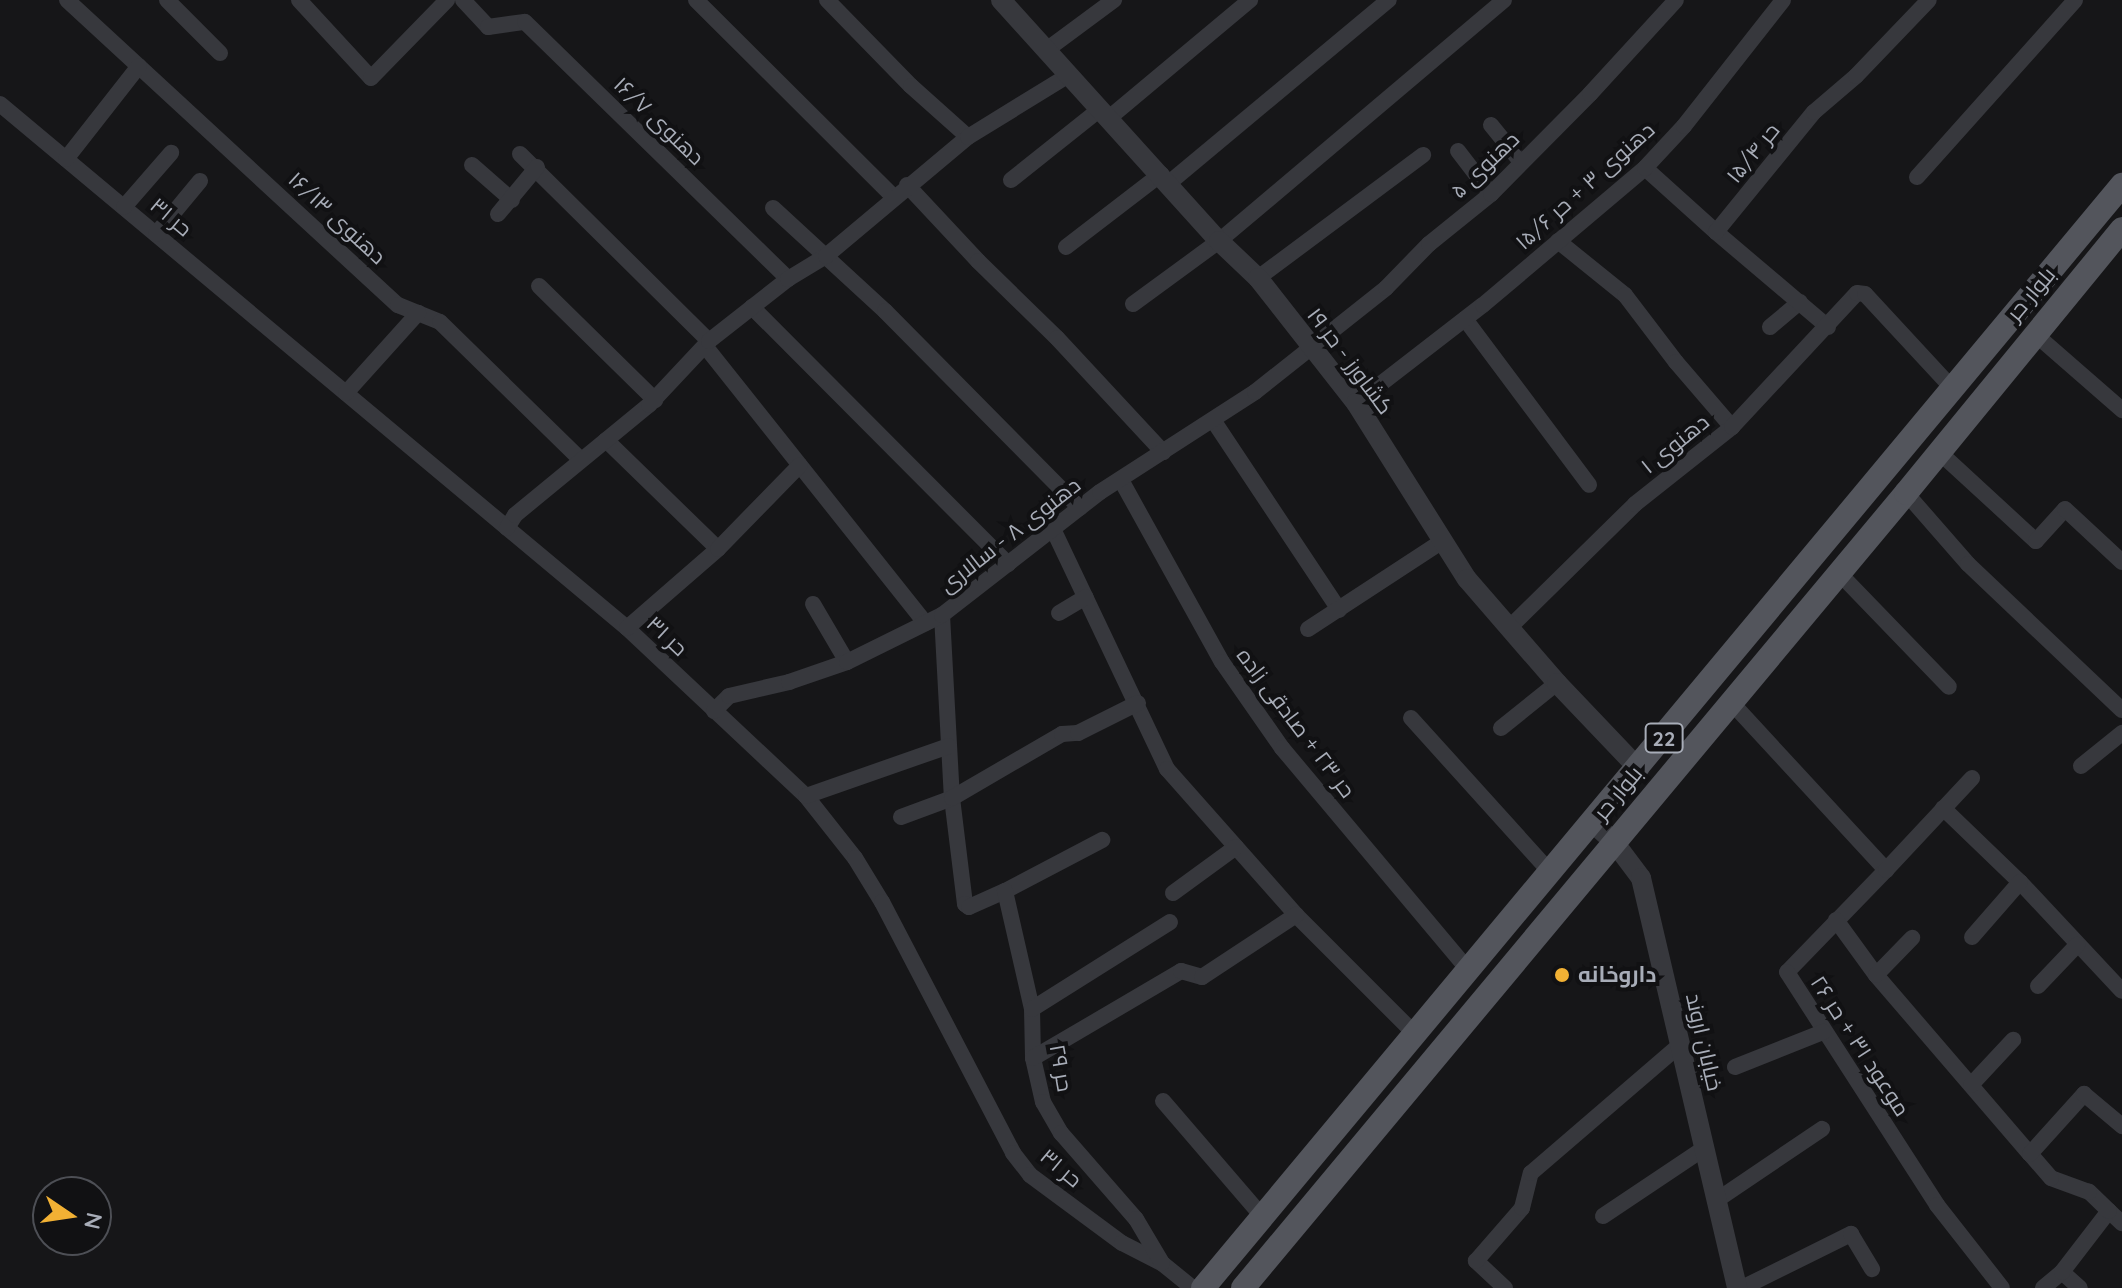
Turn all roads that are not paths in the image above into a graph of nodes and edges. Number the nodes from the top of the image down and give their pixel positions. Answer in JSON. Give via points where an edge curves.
{"nodes":[{"id":1,"x":67,"y":0,"type":"edge"},
{"id":2,"x":167,"y":0,"type":"edge"},
{"id":3,"x":299,"y":0,"type":"edge"},
{"id":4,"x":447,"y":0,"type":"edge"},
{"id":5,"x":463,"y":0,"type":"edge"},
{"id":6,"x":696,"y":0,"type":"edge"},
{"id":7,"x":827,"y":0,"type":"edge"},
{"id":8,"x":1001,"y":0,"type":"edge"},
{"id":9,"x":1114,"y":0,"type":"edge"},
{"id":10,"x":1250,"y":0,"type":"edge"},
{"id":11,"x":1389,"y":0,"type":"edge"},
{"id":12,"x":1504,"y":0,"type":"edge"},
{"id":13,"x":1676,"y":0,"type":"edge"},
{"id":14,"x":1783,"y":0,"type":"edge"},
{"id":15,"x":1929,"y":0,"type":"edge"},
{"id":16,"x":2075,"y":0,"type":"edge"},
{"id":17,"x":1045,"y":51,"type":"junction"},
{"id":18,"x":220,"y":53,"type":"dead end"},
{"id":19,"x":139,"y":66,"type":"junction"},
{"id":20,"x":1067,"y":76,"type":"junction"},
{"id":21,"x":0,"y":104,"type":"edge"},
{"id":22,"x":1105,"y":113,"type":"junction"},
{"id":23,"x":1491,"y":125,"type":"dead end"},
{"id":24,"x":968,"y":137,"type":"junction"},
{"id":25,"x":1458,"y":151,"type":"dead end"},
{"id":26,"x":171,"y":153,"type":"dead end"},
{"id":27,"x":520,"y":154,"type":"dead end"},
{"id":28,"x":1423,"y":155,"type":"dead end"},
{"id":29,"x":66,"y":159,"type":"junction"},
{"id":30,"x":1521,"y":162,"type":"junction"},
{"id":31,"x":472,"y":165,"type":"dead end"},
{"id":32,"x":537,"y":167,"type":"junction"},
{"id":33,"x":1645,"y":168,"type":"junction"},
{"id":34,"x":1917,"y":177,"type":"dead end"},
{"id":35,"x":1165,"y":178,"type":"junction"},
{"id":36,"x":1011,"y":180,"type":"dead end"},
{"id":37,"x":200,"y":181,"type":"dead end"},
{"id":38,"x":907,"y":185,"type":"junction"},
{"id":39,"x":2122,"y":185,"type":"edge"},
{"id":40,"x":1491,"y":194,"type":"junction"},
{"id":41,"x":893,"y":196,"type":"junction"},
{"id":42,"x":512,"y":200,"type":"junction"},
{"id":43,"x":124,"y":207,"type":"junction"},
{"id":44,"x":773,"y":208,"type":"dead end"},
{"id":45,"x":498,"y":214,"type":"dead end"},
{"id":46,"x":2122,"y":229,"type":"edge"},
{"id":47,"x":1716,"y":232,"type":"junction"},
{"id":48,"x":156,"y":234,"type":"junction"},
{"id":49,"x":1219,"y":241,"type":"junction"},
{"id":50,"x":1558,"y":241,"type":"junction"},
{"id":51,"x":1066,"y":247,"type":"dead end"},
{"id":52,"x":826,"y":256,"type":"junction"},
{"id":53,"x":1258,"y":278,"type":"junction"},
{"id":54,"x":788,"y":279,"type":"junction"},
{"id":55,"x":539,"y":286,"type":"dead end"},
{"id":56,"x":1800,"y":302,"type":"junction"},
{"id":57,"x":1133,"y":304,"type":"dead end"},
{"id":58,"x":752,"y":307,"type":"junction"},
{"id":59,"x":418,"y":313,"type":"junction"},
{"id":60,"x":1465,"y":319,"type":"junction"},
{"id":61,"x":1770,"y":327,"type":"dead end"},
{"id":62,"x":1828,"y":327,"type":"junction"},
{"id":63,"x":2035,"y":334,"type":"junction"},
{"id":64,"x":707,"y":344,"type":"junction"},
{"id":65,"x":1311,"y":349,"type":"junction"},
{"id":66,"x":1953,"y":389,"type":"junction"},
{"id":67,"x":346,"y":393,"type":"junction"},
{"id":68,"x":655,"y":400,"type":"junction"},
{"id":69,"x":1356,"y":403,"type":"junction"},
{"id":70,"x":2122,"y":410,"type":"edge"},
{"id":71,"x":1213,"y":420,"type":"junction"},
{"id":72,"x":1732,"y":427,"type":"junction"},
{"id":73,"x":606,"y":440,"type":"junction"},
{"id":74,"x":1938,"y":451,"type":"junction"},
{"id":75,"x":1163,"y":452,"type":"junction"},
{"id":76,"x":581,"y":460,"type":"junction"},
{"id":77,"x":800,"y":465,"type":"junction"},
{"id":78,"x":1121,"y":480,"type":"junction"},
{"id":79,"x":1589,"y":485,"type":"dead end"},
{"id":80,"x":1906,"y":493,"type":"junction"},
{"id":81,"x":1080,"y":508,"type":"junction"},
{"id":82,"x":507,"y":528,"type":"junction"},
{"id":83,"x":1053,"y":529,"type":"junction"},
{"id":84,"x":1441,"y":542,"type":"junction"},
{"id":85,"x":718,"y":549,"type":"junction"},
{"id":86,"x":2122,"y":562,"type":"edge"},
{"id":87,"x":1008,"y":564,"type":"junction"},
{"id":88,"x":1839,"y":573,"type":"junction"},
{"id":89,"x":1086,"y":597,"type":"junction"},
{"id":90,"x":813,"y":604,"type":"dead end"},
{"id":91,"x":1339,"y":610,"type":"junction"},
{"id":92,"x":1059,"y":613,"type":"dead end"},
{"id":93,"x":942,"y":615,"type":"junction"},
{"id":94,"x":925,"y":623,"type":"junction"},
{"id":95,"x":1510,"y":627,"type":"junction"},
{"id":96,"x":627,"y":628,"type":"junction"},
{"id":97,"x":1308,"y":629,"type":"dead end"},
{"id":98,"x":847,"y":662,"type":"junction"},
{"id":99,"x":1557,"y":683,"type":"junction"},
{"id":100,"x":1949,"y":687,"type":"dead end"},
{"id":101,"x":1731,"y":702,"type":"junction"},
{"id":102,"x":1138,"y":703,"type":"junction"},
{"id":103,"x":2122,"y":710,"type":"edge"},
{"id":104,"x":714,"y":711,"type":"junction"},
{"id":105,"x":1411,"y":718,"type":"dead end"},
{"id":106,"x":1501,"y":728,"type":"dead end"},
{"id":107,"x":2122,"y":733,"type":"edge"},
{"id":108,"x":949,"y":746,"type":"junction"},
{"id":109,"x":2081,"y":766,"type":"dead end"},
{"id":110,"x":1639,"y":769,"type":"junction"},
{"id":111,"x":1972,"y":778,"type":"dead end"},
{"id":112,"x":806,"y":796,"type":"junction"},
{"id":113,"x":952,"y":798,"type":"junction"},
{"id":114,"x":1943,"y":808,"type":"junction"},
{"id":115,"x":901,"y":817,"type":"dead end"},
{"id":116,"x":1593,"y":823,"type":"junction"},
{"id":117,"x":1102,"y":840,"type":"dead end"},
{"id":118,"x":1614,"y":842,"type":"junction"},
{"id":119,"x":1236,"y":847,"type":"junction"},
{"id":120,"x":1886,"y":870,"type":"junction"},
{"id":121,"x":1551,"y":873,"type":"junction"},
{"id":122,"x":2020,"y":882,"type":"junction"},
{"id":123,"x":1005,"y":891,"type":"junction"},
{"id":124,"x":1173,"y":893,"type":"dead end"},
{"id":125,"x":1296,"y":915,"type":"junction"},
{"id":126,"x":1836,"y":920,"type":"junction"},
{"id":127,"x":1170,"y":922,"type":"dead end"},
{"id":128,"x":1972,"y":937,"type":"dead end"},
{"id":129,"x":1912,"y":938,"type":"dead end"},
{"id":130,"x":2077,"y":945,"type":"junction"},
{"id":131,"x":1468,"y":970,"type":"junction"},
{"id":132,"x":1876,"y":975,"type":"junction"},
{"id":133,"x":2038,"y":986,"type":"dead end"},
{"id":134,"x":2122,"y":991,"type":"edge"},
{"id":135,"x":1032,"y":1009,"type":"junction"},
{"id":136,"x":1823,"y":1032,"type":"junction"},
{"id":137,"x":1415,"y":1034,"type":"junction"},
{"id":138,"x":2013,"y":1040,"type":"dead end"},
{"id":139,"x":1681,"y":1044,"type":"junction"},
{"id":140,"x":1033,"y":1058,"type":"junction"},
{"id":141,"x":1735,"y":1067,"type":"dead end"},
{"id":142,"x":1971,"y":1085,"type":"junction"},
{"id":143,"x":1163,"y":1101,"type":"dead end"},
{"id":144,"x":2122,"y":1126,"type":"edge"},
{"id":145,"x":1822,"y":1129,"type":"dead end"},
{"id":146,"x":1703,"y":1149,"type":"junction"},
{"id":147,"x":2030,"y":1154,"type":"junction"},
{"id":148,"x":1717,"y":1200,"type":"junction"},
{"id":149,"x":1262,"y":1216,"type":"junction"},
{"id":150,"x":1603,"y":1216,"type":"dead end"},
{"id":151,"x":2116,"y":1217,"type":"edge"},
{"id":152,"x":1163,"y":1264,"type":"junction"},
{"id":153,"x":1872,"y":1269,"type":"dead end"},
{"id":154,"x":2062,"y":1272,"type":"junction"},
{"id":155,"x":1193,"y":1288,"type":"edge"},
{"id":156,"x":1203,"y":1288,"type":"edge"},
{"id":157,"x":1243,"y":1288,"type":"edge"},
{"id":158,"x":1505,"y":1288,"type":"edge"},
{"id":159,"x":1739,"y":1288,"type":"edge"},
{"id":160,"x":2002,"y":1288,"type":"edge"},
{"id":161,"x":2043,"y":1288,"type":"edge"},
{"id":162,"x":2080,"y":1288,"type":"edge"}],
"edges":[{"from":1,"to":19,"type":"street","name":"دهنوی ۱۶/۱۳"},
{"from":2,"to":18,"type":"street"},
{"from":3,"to":4,"type":"street","via":[[371,78]]},
{"from":5,"to":54,"type":"street","name":"دهنوی ۱۶/۷","via":[[488,27],[525,22]]},
{"from":6,"to":41,"type":"street"},
{"from":7,"to":24,"type":"street"},
{"from":8,"to":17,"type":"street","name":"کشاورز - حر ۱۹"},
{"from":9,"to":17,"type":"street"},
{"from":10,"to":22,"type":"street"},
{"from":11,"to":35,"type":"street"},
{"from":12,"to":49,"type":"street"},
{"from":13,"to":30,"type":"street","name":"دهنوی ۵"},
{"from":14,"to":33,"type":"street","name":"دهنوی ۳ + حر ۱۵/۶"},
{"from":15,"to":47,"type":"street","name":"حر ۱۵/۴","via":[[1814,112]]},
{"from":16,"to":34,"type":"street"},
{"from":17,"to":20,"type":"street","name":"کشاورز - حر ۱۹"},
{"from":19,"to":29,"type":"street"},
{"from":19,"to":59,"type":"street","name":"دهنوی ۱۶/۱۳","via":[[398,305]]},
{"from":20,"to":22,"type":"street","name":"کشاورز - حر ۱۹"},
{"from":20,"to":24,"type":"street"},
{"from":21,"to":29,"type":"street","name":"حر ۳۱"},
{"from":22,"to":35,"type":"street","name":"کشاورز - حر ۱۹"},
{"from":22,"to":36,"type":"street"},
{"from":23,"to":30,"type":"street"},
{"from":24,"to":38,"type":"street"},
{"from":25,"to":40,"type":"street"},
{"from":26,"to":43,"type":"street"},
{"from":27,"to":32,"type":"street"},
{"from":28,"to":53,"type":"street"},
{"from":29,"to":43,"type":"street","name":"حر ۳۱"},
{"from":30,"to":40,"type":"street","name":"دهنوی ۵"},
{"from":31,"to":42,"type":"street"},
{"from":32,"to":42,"type":"street"},
{"from":32,"to":64,"type":"street"},
{"from":33,"to":47,"type":"street"},
{"from":33,"to":50,"type":"street","name":"دهنوی ۳ + حر ۱۵/۶"},
{"from":35,"to":49,"type":"street","name":"کشاورز - حر ۱۹"},
{"from":35,"to":51,"type":"street"},
{"from":37,"to":48,"type":"street"},
{"from":38,"to":41,"type":"street"},
{"from":38,"to":75,"type":"street"},
{"from":39,"to":66,"type":"main road","name":"بلوار حر","number":"22"},
{"from":40,"to":65,"type":"street","name":"دهنوی ۵"},
{"from":41,"to":52,"type":"street"},
{"from":42,"to":45,"type":"street"},
{"from":43,"to":48,"type":"street","name":"حر ۳۱"},
{"from":44,"to":52,"type":"street"},
{"from":46,"to":63,"type":"main road","name":"بلوار حر","number":"22"},
{"from":47,"to":56,"type":"street"},
{"from":48,"to":67,"type":"street","name":"حر ۳۱"},
{"from":49,"to":53,"type":"street","name":"کشاورز - حر ۱۹"},
{"from":49,"to":57,"type":"street"},
{"from":50,"to":60,"type":"street","name":"دهنوی ۳ + حر ۱۵/۶"},
{"from":50,"to":72,"type":"street","via":[[1625,295]]},
{"from":52,"to":54,"type":"street"},
{"from":52,"to":81,"type":"street"},
{"from":53,"to":65,"type":"street","name":"کشاورز - حر ۱۹"},
{"from":54,"to":58,"type":"street"},
{"from":55,"to":68,"type":"street"},
{"from":56,"to":61,"type":"street"},
{"from":56,"to":62,"type":"street"},
{"from":58,"to":64,"type":"street"},
{"from":58,"to":87,"type":"street"},
{"from":59,"to":67,"type":"street"},
{"from":59,"to":76,"type":"street","name":"دهنوی ۱۶/۱۳","via":[[440,322]]},
{"from":60,"to":69,"type":"street","name":"دهنوی ۳ + حر ۱۵/۶"},
{"from":60,"to":79,"type":"street"},
{"from":62,"to":66,"type":"street","name":"دهنوی ۱","via":[[1857,293],[1865,294]]},
{"from":62,"to":72,"type":"street","name":"دهنوی ۱"},
{"from":63,"to":70,"type":"street"},
{"from":63,"to":74,"type":"main road","name":"بلوار حر","number":"22"},
{"from":64,"to":68,"type":"street"},
{"from":64,"to":77,"type":"street"},
{"from":65,"to":69,"type":"street","name":"کشاورز - حر ۱۹"},
{"from":65,"to":71,"type":"street","name":"دهنوی ۸ - سالاری"},
{"from":66,"to":110,"type":"main road","name":"بلوار حر","number":"22"},
{"from":67,"to":82,"type":"street","name":"حر ۳۱"},
{"from":68,"to":73,"type":"street"},
{"from":69,"to":84,"type":"street","name":"کشاورز - حر ۱۹"},
{"from":71,"to":75,"type":"street","name":"دهنوی ۸ - سالاری"},
{"from":71,"to":91,"type":"street"},
{"from":72,"to":95,"type":"street","name":"دهنوی ۱","via":[[1635,504]]},
{"from":73,"to":76,"type":"street"},
{"from":73,"to":85,"type":"street"},
{"from":74,"to":80,"type":"main road","name":"بلوار حر","number":"22"},
{"from":74,"to":86,"type":"street","via":[[2036,541],[2065,509]]},
{"from":75,"to":78,"type":"street","name":"دهنوی ۸ - سالاری"},
{"from":76,"to":82,"type":"street","via":[[515,515]]},
{"from":77,"to":85,"type":"street"},
{"from":77,"to":94,"type":"street"},
{"from":78,"to":81,"type":"street","name":"دهنوی ۸ - سالاری"},
{"from":78,"to":131,"type":"street","name":"حر ۲۳ + صادقی زاده","via":[[1222,662],[1282,748]]},
{"from":80,"to":88,"type":"main road","name":"بلوار حر","number":"22"},
{"from":80,"to":103,"type":"street","via":[[1968,564]]},
{"from":81,"to":83,"type":"street","name":"دهنوی ۸ - سالاری"},
{"from":82,"to":96,"type":"street","name":"حر ۳۱"},
{"from":83,"to":87,"type":"street","name":"دهنوی ۸ - سالاری"},
{"from":83,"to":89,"type":"street"},
{"from":84,"to":91,"type":"street"},
{"from":84,"to":95,"type":"street","name":"کشاورز - حر ۱۹"},
{"from":85,"to":96,"type":"street"},
{"from":87,"to":93,"type":"street","name":"دهنوی ۸ - سالاری"},
{"from":88,"to":100,"type":"street"},
{"from":88,"to":101,"type":"main road","name":"بلوار حر","number":"22"},
{"from":89,"to":92,"type":"street"},
{"from":89,"to":102,"type":"street"},
{"from":90,"to":98,"type":"street"},
{"from":91,"to":97,"type":"street"},
{"from":93,"to":94,"type":"street","name":"دهنوی ۸ - سالاری"},
{"from":93,"to":108,"type":"street"},
{"from":94,"to":98,"type":"street","name":"دهنوی ۸ - سالاری"},
{"from":95,"to":99,"type":"street","name":"کشاورز - حر ۱۹"},
{"from":96,"to":104,"type":"street","name":"حر ۳۱"},
{"from":98,"to":104,"type":"street","name":"دهنوی ۸ - سالاری","via":[[729,696]]},
{"from":99,"to":106,"type":"street"},
{"from":99,"to":110,"type":"street","name":"کشاورز - حر ۱۹"},
{"from":101,"to":118,"type":"main road","name":"بلوار حر","number":"22"},
{"from":101,"to":120,"type":"street"},
{"from":102,"to":113,"type":"street","via":[[1078,733],[1062,734]]},
{"from":102,"to":119,"type":"street","via":[[1167,769]]},
{"from":104,"to":112,"type":"street","name":"حر ۳۱"},
{"from":105,"to":121,"type":"street"},
{"from":107,"to":109,"type":"street"},
{"from":108,"to":112,"type":"street"},
{"from":108,"to":113,"type":"street"},
{"from":110,"to":116,"type":"main road","name":"بلوار حر","number":"22"},
{"from":111,"to":114,"type":"street","name":"موعود ۳۱ + حر ۲۶"},
{"from":112,"to":152,"type":"street","name":"حر ۳۱","via":[[882,902],[1013,1153],[1030,1175],[1122,1243]]},
{"from":113,"to":115,"type":"street"},
{"from":113,"to":123,"type":"street","via":[[965,904],[969,907]]},
{"from":114,"to":120,"type":"street","name":"موعود ۳۱ + حر ۲۶"},
{"from":114,"to":122,"type":"street"},
{"from":116,"to":118,"type":"street","name":"خیابان اروند"},
{"from":116,"to":121,"type":"main road","name":"بلوار حر","number":"22"},
{"from":117,"to":123,"type":"street"},
{"from":118,"to":139,"type":"street","name":"خیابان اروند","via":[[1641,878]]},
{"from":118,"to":157,"type":"main road","name":"بلوار حر","number":"22"},
{"from":119,"to":124,"type":"street"},
{"from":119,"to":125,"type":"street"},
{"from":120,"to":126,"type":"street","name":"موعود ۳۱ + حر ۲۶"},
{"from":121,"to":131,"type":"main road","name":"بلوار حر","number":"22"},
{"from":122,"to":128,"type":"street"},
{"from":122,"to":130,"type":"street"},
{"from":123,"to":135,"type":"street","name":"حر ۲۹"},
{"from":125,"to":137,"type":"street"},
{"from":125,"to":140,"type":"street","via":[[1202,977],[1181,971]]},
{"from":126,"to":132,"type":"street"},
{"from":126,"to":136,"type":"street","name":"موعود ۳۱ + حر ۲۶","via":[[1787,972]]},
{"from":127,"to":135,"type":"street"},
{"from":129,"to":132,"type":"street"},
{"from":130,"to":133,"type":"street"},
{"from":130,"to":134,"type":"street"},
{"from":131,"to":137,"type":"main road","name":"بلوار حر","number":"22"},
{"from":132,"to":142,"type":"street"},
{"from":135,"to":140,"type":"street","name":"حر ۲۹"},
{"from":136,"to":141,"type":"street"},
{"from":136,"to":160,"type":"street","name":"موعود ۳۱ + حر ۲۶","via":[[1937,1205]]},
{"from":137,"to":149,"type":"main road","name":"بلوار حر","number":"22"},
{"from":138,"to":142,"type":"street"},
{"from":139,"to":146,"type":"street","name":"خیابان اروند"},
{"from":139,"to":158,"type":"street","via":[[1531,1173],[1522,1208],[1476,1261]]},
{"from":140,"to":152,"type":"street","name":"حر ۲۹","via":[[1043,1102],[1061,1133],[1136,1219]]},
{"from":142,"to":147,"type":"street"},
{"from":143,"to":149,"type":"street"},
{"from":144,"to":147,"type":"street","via":[[2084,1094]]},
{"from":145,"to":148,"type":"street"},
{"from":146,"to":148,"type":"street","name":"خیابان اروند"},
{"from":146,"to":150,"type":"street"},
{"from":147,"to":151,"type":"street","via":[[2051,1178],[2089,1192]]},
{"from":148,"to":159,"type":"street","name":"خیابان اروند"},
{"from":149,"to":156,"type":"main road","name":"بلوار حر","number":"22"},
{"from":151,"to":154,"type":"street"},
{"from":152,"to":155,"type":"street","name":"حر ۳۱"},
{"from":153,"to":159,"type":"street","via":[[1851,1234]]},
{"from":154,"to":161,"type":"street"},
{"from":154,"to":162,"type":"street"}]}
